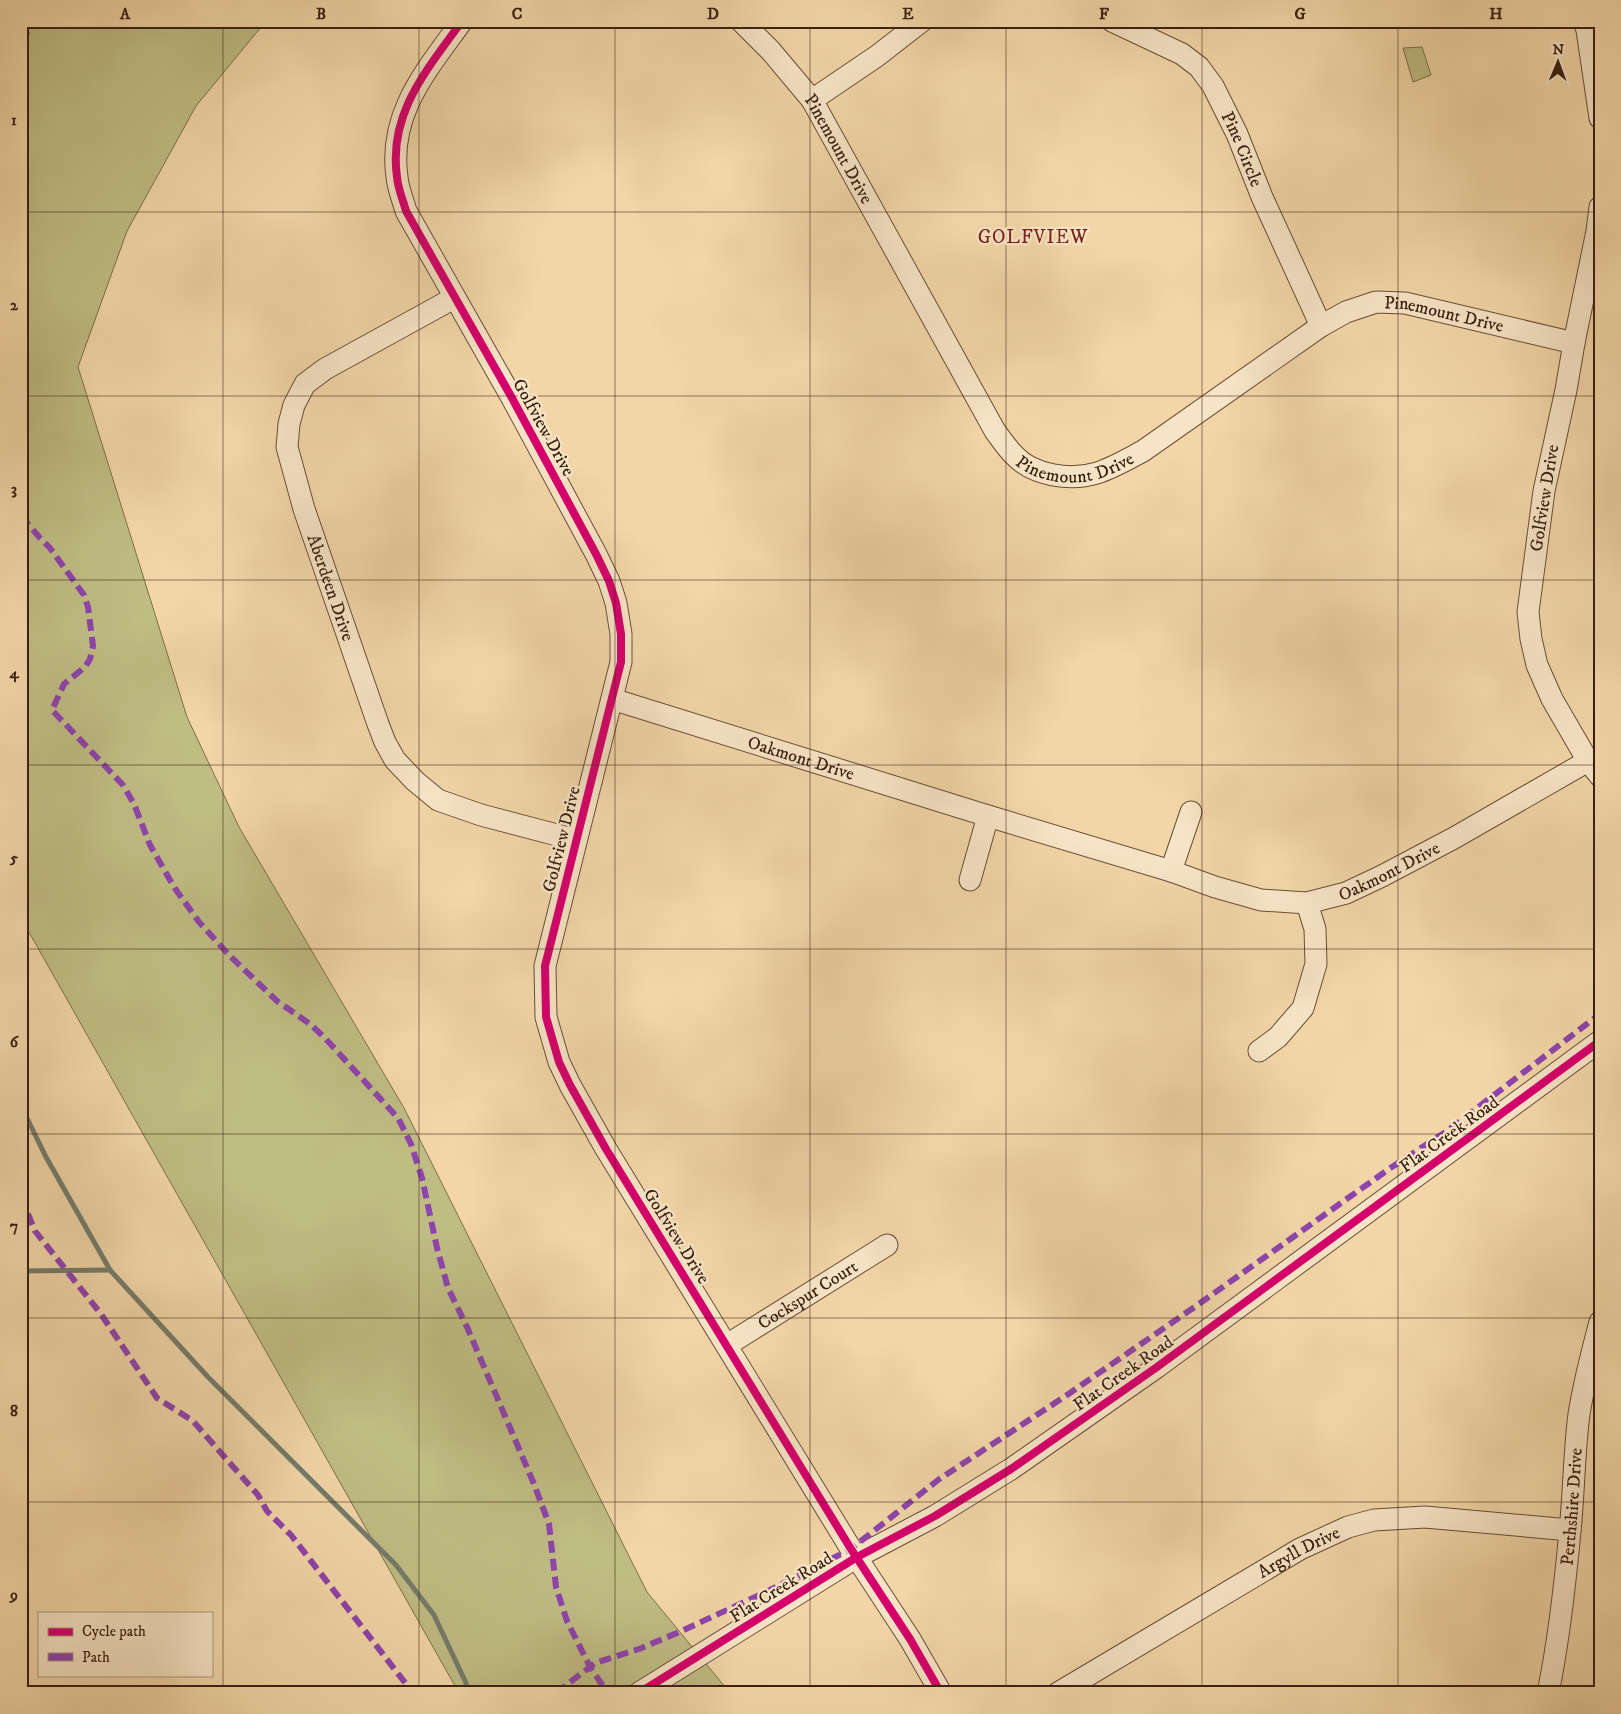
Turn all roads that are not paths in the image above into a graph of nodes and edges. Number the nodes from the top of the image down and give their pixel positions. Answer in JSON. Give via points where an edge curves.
{"nodes":[{"id":1,"x":462,"y":21,"type":"edge"},
{"id":2,"x":741,"y":21,"type":"edge"},
{"id":3,"x":922,"y":21,"type":"edge"},
{"id":4,"x":1112,"y":21,"type":"edge"},
{"id":5,"x":1584,"y":21,"type":"edge"},
{"id":6,"x":812,"y":100,"type":"junction"},
{"id":7,"x":1600,"y":118,"type":"edge"},
{"id":8,"x":1600,"y":206,"type":"edge"},
{"id":9,"x":454,"y":298,"type":"junction"},
{"id":10,"x":1321,"y":326,"type":"junction"},
{"id":11,"x":1574,"y":343,"type":"junction"},
{"id":12,"x":612,"y":699,"type":"junction"},
{"id":13,"x":1594,"y":768,"type":"edge"},
{"id":14,"x":1191,"y":812,"type":"dead end"},
{"id":15,"x":988,"y":816,"type":"junction"},
{"id":16,"x":576,"y":840,"type":"junction"},
{"id":17,"x":1172,"y":871,"type":"junction"},
{"id":18,"x":970,"y":880,"type":"dead end"},
{"id":19,"x":1307,"y":903,"type":"junction"},
{"id":20,"x":1600,"y":1041,"type":"edge"},
{"id":21,"x":1259,"y":1051,"type":"dead end"},
{"id":22,"x":887,"y":1245,"type":"dead end"},
{"id":23,"x":1600,"y":1322,"type":"edge"},
{"id":24,"x":727,"y":1345,"type":"junction"},
{"id":25,"x":1570,"y":1530,"type":"junction"},
{"id":26,"x":857,"y":1557,"type":"junction"},
{"id":27,"x":639,"y":1693,"type":"edge"},
{"id":28,"x":941,"y":1693,"type":"edge"},
{"id":29,"x":1058,"y":1693,"type":"edge"},
{"id":30,"x":1548,"y":1693,"type":"edge"}],
"edges":[{"from":1,"to":9,"type":"street","name":"Golfview Drive","via":[[406,104],[395,156],[397,179],[406,211]]},
{"from":2,"to":6,"type":"street","name":"Pinemount Drive"},
{"from":3,"to":6,"type":"street","via":[[878,56]]},
{"from":4,"to":10,"type":"street","name":"Pine Circle","via":[[1182,54],[1199,67],[1213,86]]},
{"from":5,"to":7,"type":"street"},
{"from":6,"to":10,"type":"street","name":"Pinemount Drive","via":[[995,430],[1015,456],[1038,471],[1069,477],[1096,473],[1118,465]]},
{"from":8,"to":11,"type":"street","name":"Golfview Drive"},
{"from":9,"to":12,"type":"street","name":"Golfview Drive","via":[[512,398],[609,581],[620,621],[622,646]]},
{"from":9,"to":16,"type":"street","name":"Aberdeen Drive","via":[[325,369],[305,384],[294,405],[287,447],[304,509],[378,724],[395,760],[438,800]]},
{"from":10,"to":11,"type":"street","name":"Pinemount Drive","via":[[1346,312],[1376,302],[1405,303]]},
{"from":11,"to":13,"type":"street","name":"Golfview Drive","via":[[1544,491],[1528,612],[1537,665],[1552,700]]},
{"from":12,"to":15,"type":"street","name":"Oakmont Drive"},
{"from":12,"to":16,"type":"street","name":"Golfview Drive"},
{"from":13,"to":19,"type":"street","name":"Oakmont Drive","via":[[1346,893]]},
{"from":14,"to":17,"type":"street"},
{"from":15,"to":17,"type":"street","name":"Oakmont Drive"},
{"from":15,"to":18,"type":"street"},
{"from":16,"to":24,"type":"street","name":"Golfview Drive","via":[[545,966],[546,1017],[551,1035],[570,1085],[606,1149]]},
{"from":17,"to":19,"type":"street","name":"Oakmont Drive","via":[[1261,900]]},
{"from":19,"to":21,"type":"street","via":[[1315,929],[1316,964],[1303,1008],[1278,1037]]},
{"from":20,"to":26,"type":"street","name":"Flat Creek Road","via":[[1157,1367],[1002,1474],[935,1516]]},
{"from":22,"to":24,"type":"street","name":"Cockspur Court"},
{"from":23,"to":25,"type":"street","name":"Perthshire Drive","via":[[1580,1412]]},
{"from":24,"to":26,"type":"street","name":"Golfview Drive"},
{"from":25,"to":29,"type":"street","name":"Argyll Drive","via":[[1425,1517],[1374,1520],[1348,1527],[1300,1549]]},
{"from":25,"to":30,"type":"street","name":"Perthshire Drive"},
{"from":26,"to":27,"type":"street","name":"Flat Creek Road"},
{"from":26,"to":28,"type":"street","name":"Golfview Drive"}]}
